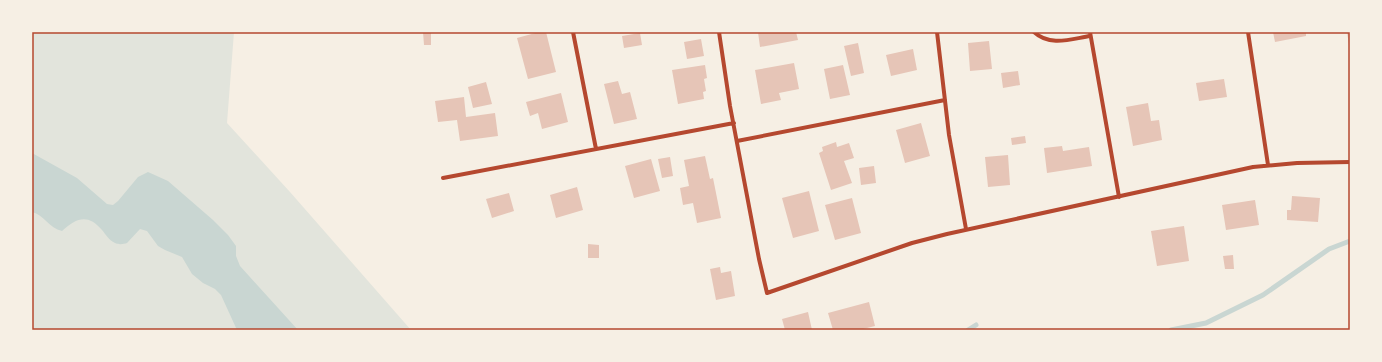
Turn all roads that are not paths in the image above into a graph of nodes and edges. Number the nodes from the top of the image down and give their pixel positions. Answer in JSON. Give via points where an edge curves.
{"nodes":[{"id":1,"x":573,"y":32,"type":"edge"},
{"id":2,"x":719,"y":32,"type":"edge"},
{"id":3,"x":937,"y":32,"type":"edge"},
{"id":4,"x":1034,"y":32,"type":"edge"},
{"id":5,"x":1248,"y":32,"type":"edge"},
{"id":6,"x":1090,"y":34,"type":"edge"},
{"id":7,"x":945,"y":100,"type":"junction"},
{"id":8,"x":734,"y":123,"type":"junction"},
{"id":9,"x":737,"y":140,"type":"junction"},
{"id":10,"x":596,"y":149,"type":"junction"},
{"id":11,"x":1350,"y":162,"type":"edge"},
{"id":12,"x":1268,"y":165,"type":"junction"},
{"id":13,"x":443,"y":178,"type":"dead end"},
{"id":14,"x":1119,"y":197,"type":"junction"},
{"id":15,"x":966,"y":229,"type":"junction"}],
"edges":[{"from":1,"to":10,"type":"street"},
{"from":2,"to":8,"type":"street"},
{"from":3,"to":7,"type":"street"},
{"from":4,"to":6,"type":"street","via":[[1041,38],[1051,41]]},
{"from":5,"to":12,"type":"street"},
{"from":6,"to":14,"type":"street"},
{"from":7,"to":9,"type":"street"},
{"from":7,"to":15,"type":"street"},
{"from":8,"to":9,"type":"street"},
{"from":8,"to":10,"type":"street"},
{"from":9,"to":15,"type":"street","via":[[767,293],[912,243]]},
{"from":10,"to":13,"type":"street"},
{"from":11,"to":12,"type":"street"},
{"from":12,"to":14,"type":"street"},
{"from":14,"to":15,"type":"street"}]}
